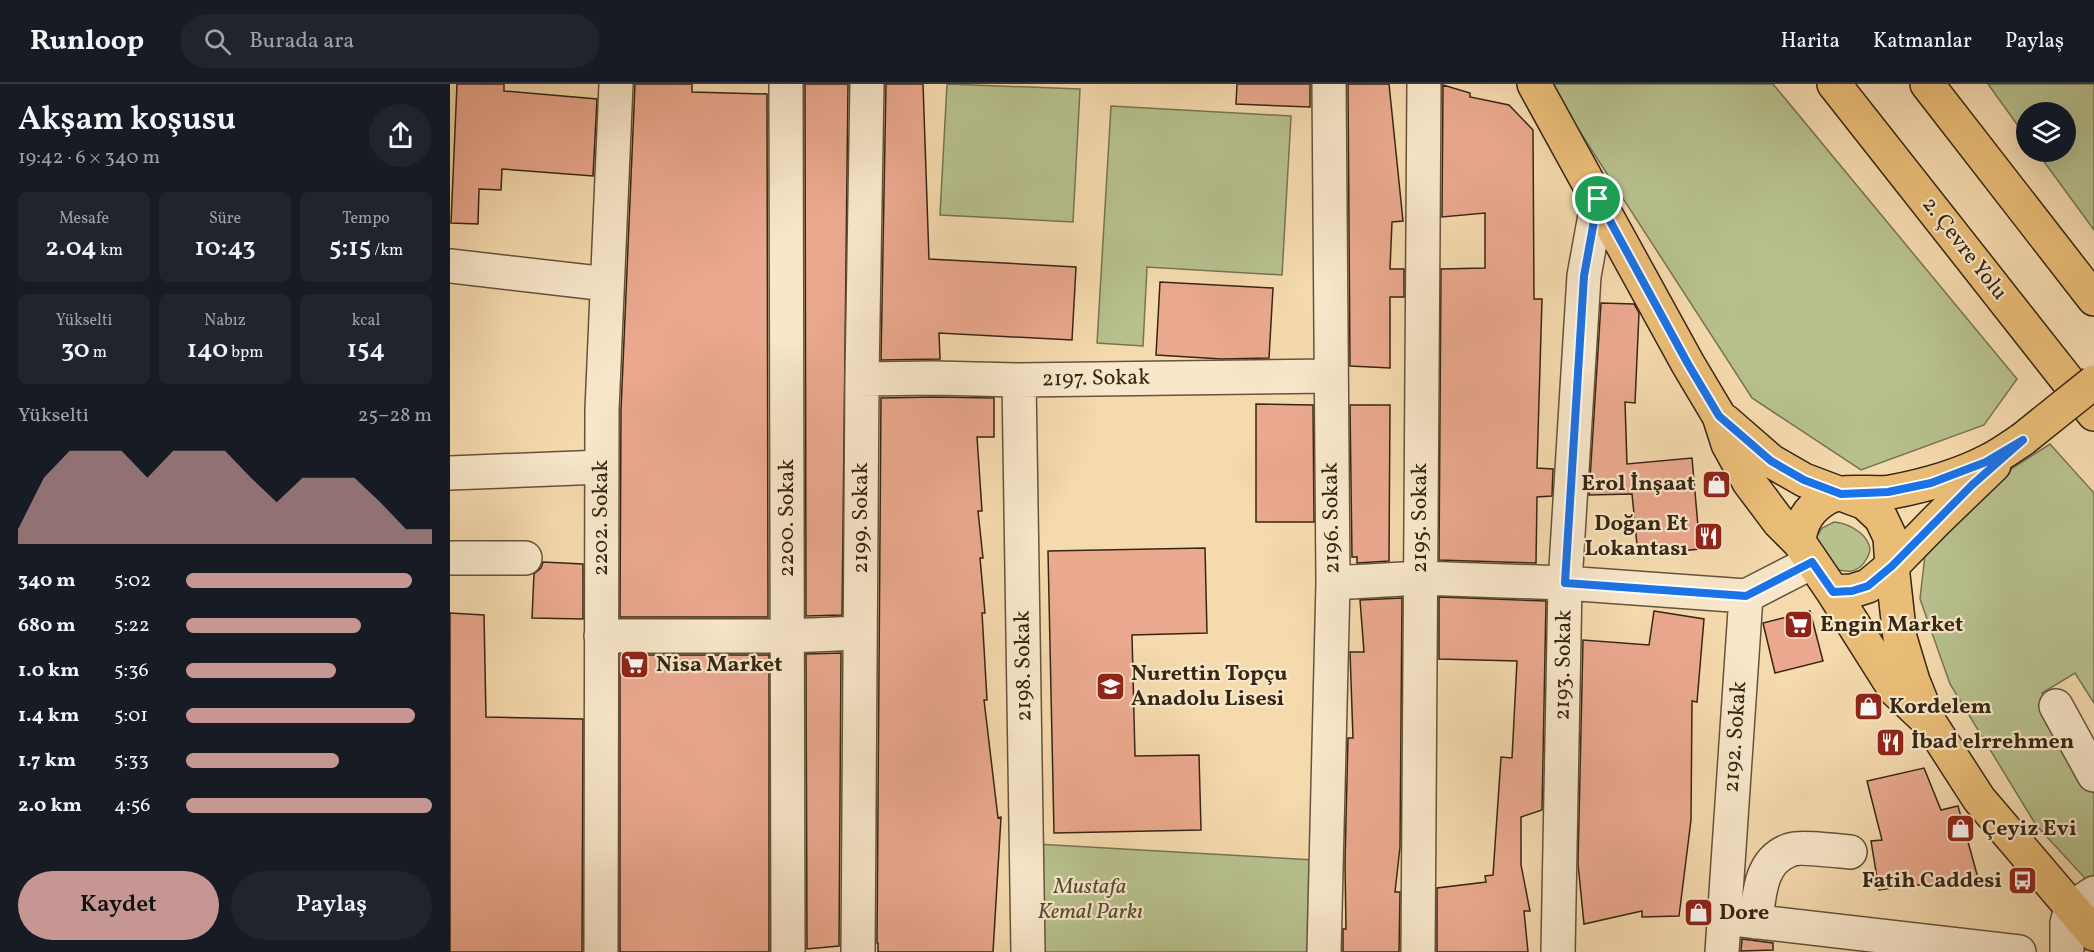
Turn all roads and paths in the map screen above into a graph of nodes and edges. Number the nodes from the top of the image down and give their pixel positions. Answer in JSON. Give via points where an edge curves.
{"nodes":[{"id":1,"x":616,"y":84,"type":"edge"},
{"id":2,"x":786,"y":84,"type":"edge"},
{"id":3,"x":867,"y":84,"type":"edge"},
{"id":4,"x":1329,"y":84,"type":"edge"},
{"id":5,"x":1424,"y":84,"type":"edge"},
{"id":6,"x":1534,"y":84,"type":"edge"},
{"id":7,"x":1834,"y":84,"type":"edge"},
{"id":8,"x":1927,"y":84,"type":"edge"},
{"id":9,"x":1598,"y":199,"type":"junction"},
{"id":10,"x":450,"y":266,"type":"edge"},
{"id":11,"x":607,"y":284,"type":"junction"},
{"id":12,"x":2094,"y":299,"type":"edge"},
{"id":13,"x":1330,"y":376,"type":"junction"},
{"id":14,"x":862,"y":379,"type":"junction"},
{"id":15,"x":1019,"y":380,"type":"junction"},
{"id":16,"x":2094,"y":382,"type":"edge"},
{"id":17,"x":2094,"y":414,"type":"edge"},
{"id":18,"x":1719,"y":416,"type":"junction"},
{"id":19,"x":2023,"y":440,"type":"junction"},
{"id":20,"x":602,"y":467,"type":"junction"},
{"id":21,"x":450,"y":473,"type":"edge"},
{"id":22,"x":1841,"y":494,"type":"junction"},
{"id":23,"x":1806,"y":552,"type":"junction"},
{"id":24,"x":450,"y":558,"type":"edge"},
{"id":25,"x":525,"y":558,"type":"dead end"},
{"id":26,"x":1892,"y":566,"type":"junction"},
{"id":27,"x":1420,"y":578,"type":"junction"},
{"id":28,"x":1333,"y":583,"type":"junction"},
{"id":29,"x":1565,"y":583,"type":"junction"},
{"id":30,"x":1833,"y":592,"type":"junction"},
{"id":31,"x":1746,"y":596,"type":"junction"},
{"id":32,"x":860,"y":633,"type":"junction"},
{"id":33,"x":601,"y":636,"type":"junction"},
{"id":34,"x":788,"y":636,"type":"junction"},
{"id":35,"x":2056,"y":706,"type":"dead end"},
{"id":36,"x":1930,"y":723,"type":"junction"},
{"id":37,"x":2094,"y":775,"type":"edge"},
{"id":38,"x":1850,"y":852,"type":"dead end"},
{"id":39,"x":2083,"y":901,"type":"edge"},
{"id":40,"x":1724,"y":918,"type":"junction"},
{"id":41,"x":1756,"y":922,"type":"junction"},
{"id":42,"x":2094,"y":934,"type":"edge"},
{"id":43,"x":601,"y":952,"type":"edge"},
{"id":44,"x":788,"y":952,"type":"edge"},
{"id":45,"x":858,"y":952,"type":"edge"},
{"id":46,"x":1028,"y":952,"type":"edge"},
{"id":47,"x":1324,"y":952,"type":"edge"},
{"id":48,"x":1418,"y":952,"type":"edge"},
{"id":49,"x":1558,"y":952,"type":"edge"},
{"id":50,"x":1722,"y":952,"type":"edge"},
{"id":51,"x":2019,"y":952,"type":"edge"},
{"id":52,"x":2067,"y":952,"type":"edge"}],
"edges":[{"from":1,"to":11,"type":"street","name":"2202. Sokak"},
{"from":2,"to":34,"type":"street","name":"2200. Sokak"},
{"from":3,"to":14,"type":"street","name":"2199. Sokak"},
{"from":4,"to":13,"type":"street","name":"2196. Sokak"},
{"from":5,"to":27,"type":"street","name":"2195. Sokak"},
{"from":6,"to":9,"type":"main road"},
{"from":7,"to":17,"type":"main road","name":"2. Çevre Yolu"},
{"from":8,"to":12,"type":"main road"},
{"from":9,"to":18,"type":"main road"},
{"from":9,"to":29,"type":"street","name":"2193. Sokak","via":[[1584,276]]},
{"from":10,"to":11,"type":"street"},
{"from":11,"to":20,"type":"street","name":"2202. Sokak"},
{"from":13,"to":15,"type":"street","name":"2197. Sokak"},
{"from":13,"to":28,"type":"street","name":"2196. Sokak"},
{"from":14,"to":15,"type":"street","name":"2197. Sokak"},
{"from":14,"to":32,"type":"street","name":"2199. Sokak"},
{"from":15,"to":46,"type":"street","name":"2198. Sokak"},
{"from":16,"to":19,"type":"main road","bridge":true},
{"from":18,"to":22,"type":"main road","via":[[1771,461],[1804,480]]},
{"from":18,"to":23,"type":"main road","via":[[1728,444],[1749,482]]},
{"from":19,"to":22,"type":"main road","via":[[1986,462],[1931,483],[1888,492]]},
{"from":19,"to":26,"type":"main road"},
{"from":20,"to":21,"type":"street"},
{"from":20,"to":33,"type":"street","name":"2202. Sokak"},
{"from":22,"to":23,"type":"main road","via":[[1827,498],[1804,517],[1800,529]]},
{"from":22,"to":26,"type":"main road","via":[[1865,503],[1881,518],[1890,537]]},
{"from":23,"to":30,"type":"main road"},
{"from":23,"to":31,"type":"street"},
{"from":24,"to":25,"type":"street"},
{"from":26,"to":30,"type":"main road","via":[[1868,586]]},
{"from":26,"to":36,"type":"main road","via":[[1900,638]]},
{"from":27,"to":28,"type":"street"},
{"from":27,"to":29,"type":"street"},
{"from":27,"to":48,"type":"street","name":"2195. Sokak"},
{"from":28,"to":47,"type":"street","name":"2196. Sokak"},
{"from":29,"to":31,"type":"street"},
{"from":29,"to":49,"type":"street","name":"2193. Sokak"},
{"from":30,"to":36,"type":"main road","via":[[1895,690]]},
{"from":31,"to":40,"type":"street","name":"2192. Sokak"},
{"from":32,"to":34,"type":"street"},
{"from":32,"to":45,"type":"street","name":"2199. Sokak"},
{"from":33,"to":34,"type":"street"},
{"from":33,"to":43,"type":"street","name":"2202. Sokak"},
{"from":34,"to":44,"type":"street","name":"2200. Sokak"},
{"from":35,"to":37,"type":"street"},
{"from":36,"to":39,"type":"main road","via":[[1979,799]]},
{"from":38,"to":41,"type":"street","via":[[1790,849],[1771,862],[1760,886]]},
{"from":39,"to":42,"type":"main road"},
{"from":39,"to":52,"type":"street","via":[[2067,922]]},
{"from":40,"to":41,"type":"street"},
{"from":40,"to":50,"type":"street","name":"2192. Sokak"},
{"from":41,"to":51,"type":"street"}]}
